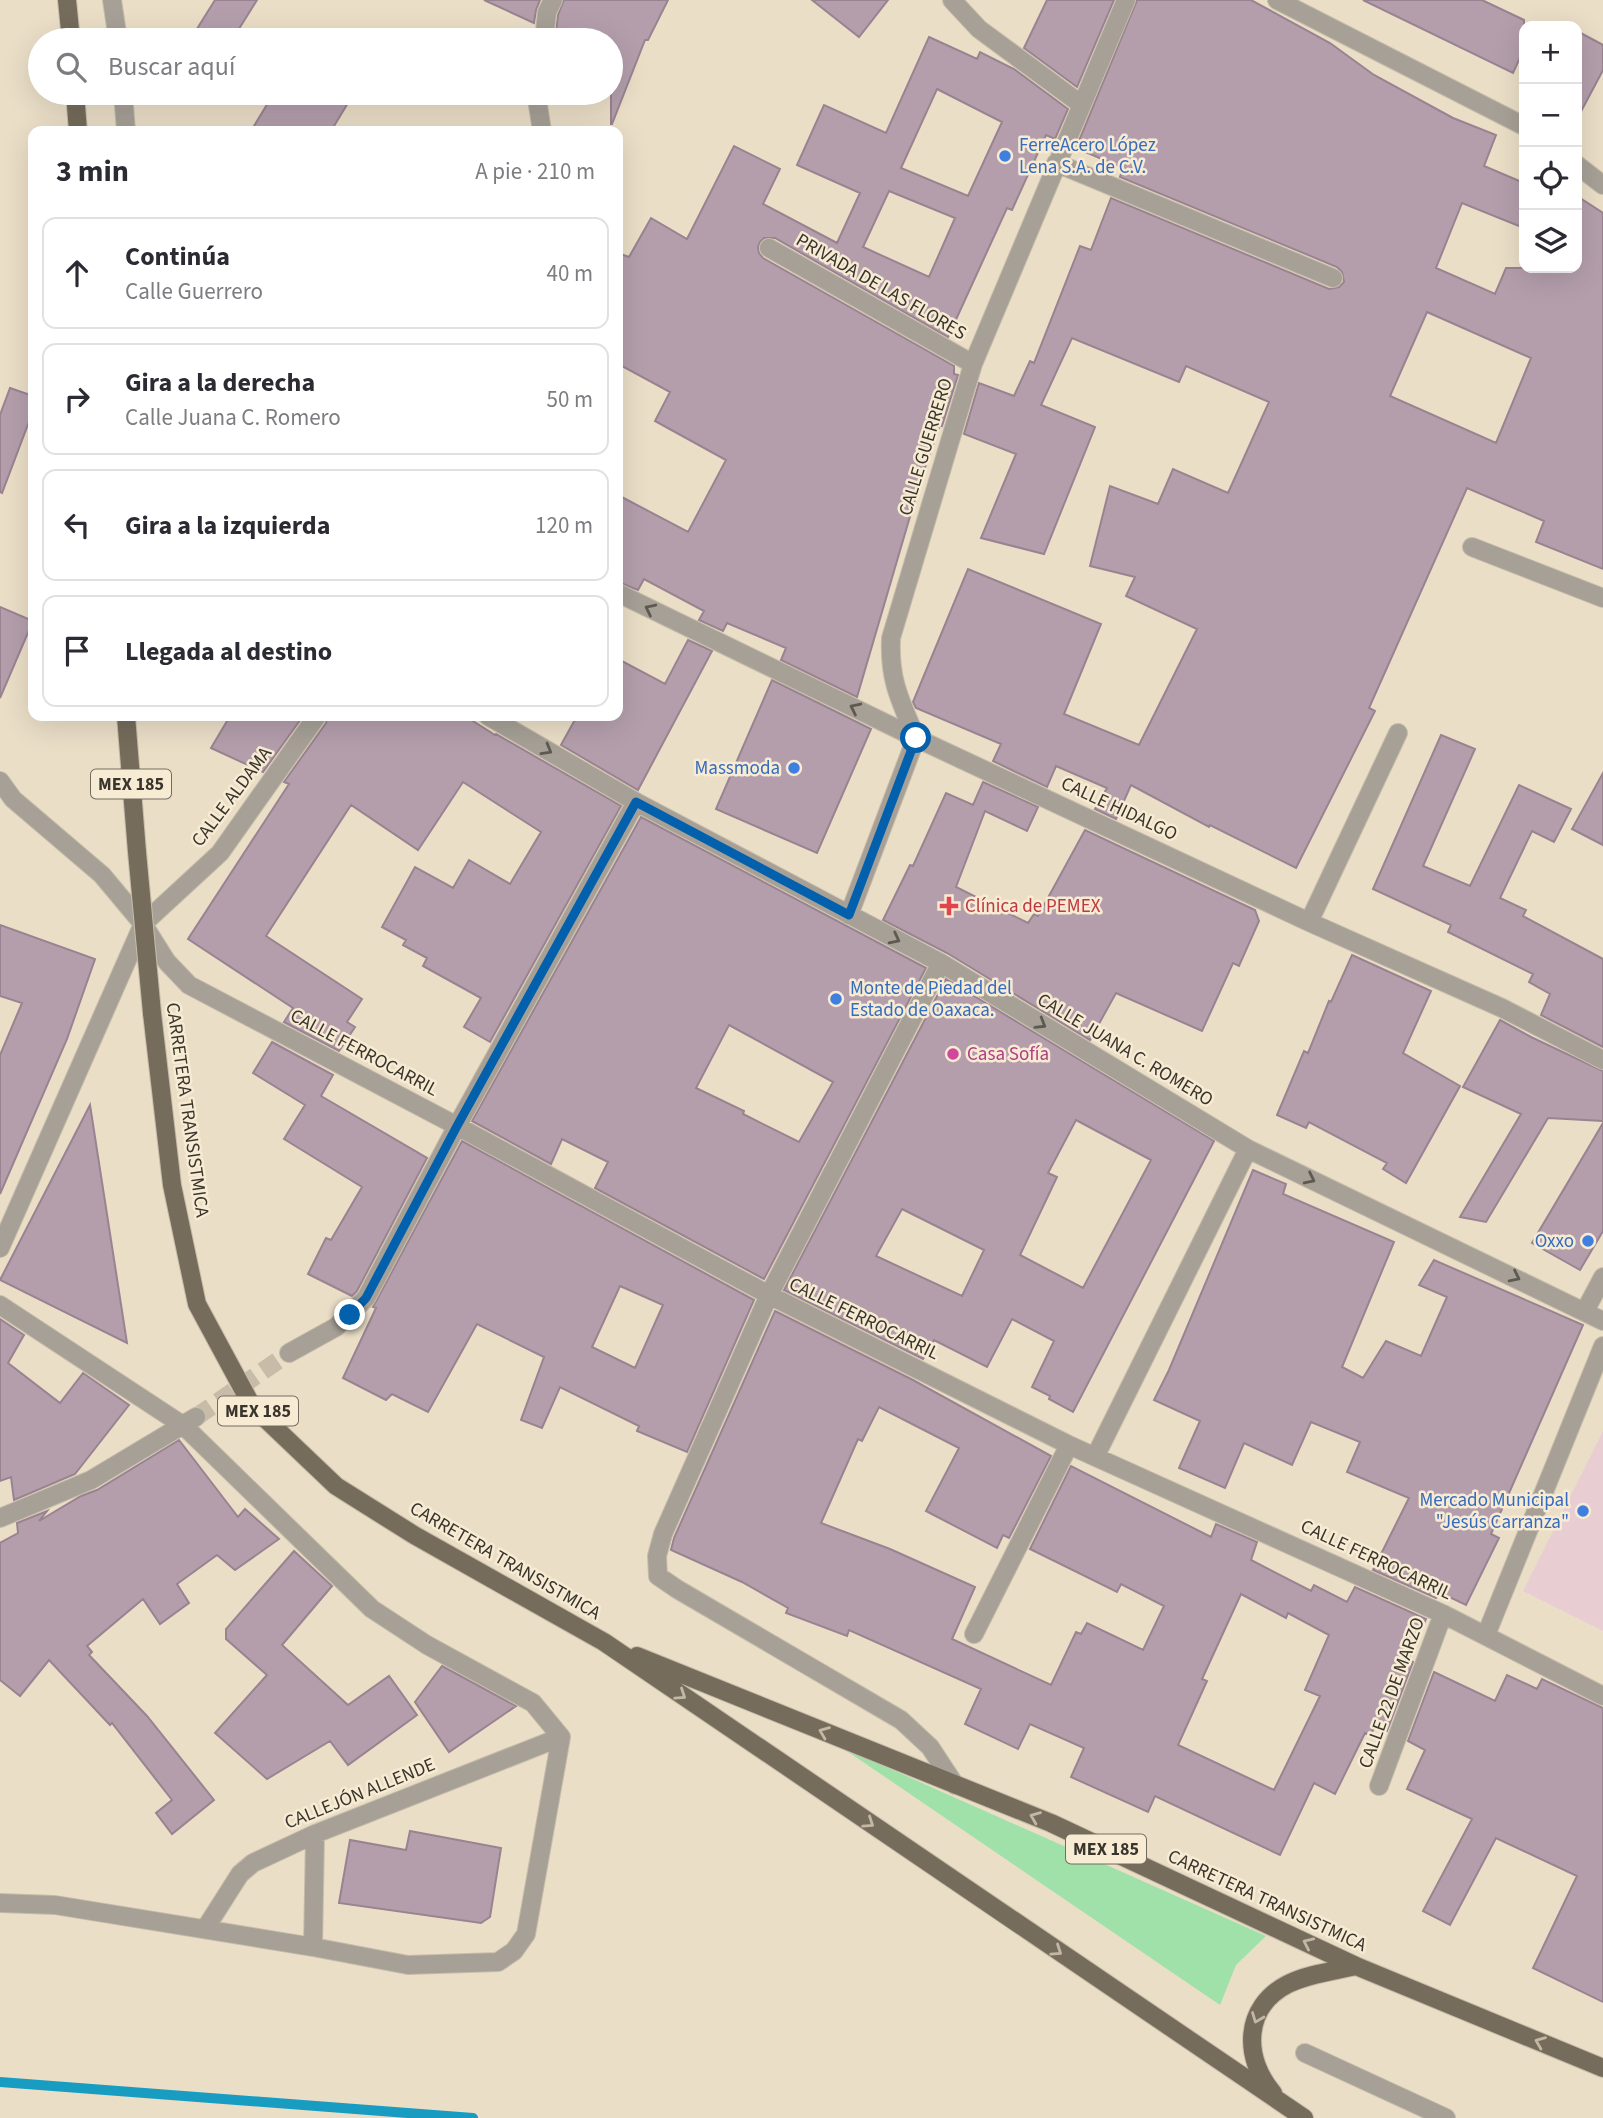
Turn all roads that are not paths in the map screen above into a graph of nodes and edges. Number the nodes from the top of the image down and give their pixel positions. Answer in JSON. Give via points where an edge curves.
{"nodes":[{"id":1,"x":67,"y":0,"type":"edge"},
{"id":2,"x":111,"y":0,"type":"edge"},
{"id":3,"x":553,"y":0,"type":"edge"},
{"id":4,"x":952,"y":0,"type":"edge"},
{"id":5,"x":1126,"y":0,"type":"edge"},
{"id":6,"x":1277,"y":0,"type":"edge"},
{"id":7,"x":70,"y":28,"type":"edge"},
{"id":8,"x":116,"y":28,"type":"edge"},
{"id":9,"x":545,"y":28,"type":"edge"},
{"id":10,"x":76,"y":105,"type":"edge"},
{"id":11,"x":124,"y":105,"type":"edge"},
{"id":12,"x":538,"y":105,"type":"edge"},
{"id":13,"x":1082,"y":105,"type":"junction"},
{"id":14,"x":1519,"y":123,"type":"edge"},
{"id":15,"x":78,"y":126,"type":"edge"},
{"id":16,"x":126,"y":126,"type":"edge"},
{"id":17,"x":541,"y":126,"type":"edge"},
{"id":18,"x":1056,"y":163,"type":"junction"},
{"id":19,"x":1582,"y":169,"type":"edge"},
{"id":20,"x":1603,"y":185,"type":"edge"},
{"id":21,"x":769,"y":248,"type":"dead end"},
{"id":22,"x":1333,"y":278,"type":"dead end"},
{"id":23,"x":973,"y":364,"type":"junction"},
{"id":24,"x":1472,"y":547,"type":"dead end"},
{"id":25,"x":623,"y":595,"type":"edge"},
{"id":26,"x":1603,"y":598,"type":"edge"},
{"id":27,"x":126,"y":721,"type":"edge"},
{"id":28,"x":313,"y":721,"type":"edge"},
{"id":29,"x":497,"y":721,"type":"edge"},
{"id":30,"x":1398,"y":733,"type":"dead end"},
{"id":31,"x":916,"y":738,"type":"junction"},
{"id":32,"x":0,"y":781,"type":"edge"},
{"id":33,"x":636,"y":802,"type":"junction"},
{"id":34,"x":849,"y":915,"type":"junction"},
{"id":35,"x":1309,"y":922,"type":"junction"},
{"id":36,"x":142,"y":924,"type":"junction"},
{"id":37,"x":941,"y":963,"type":"junction"},
{"id":38,"x":1603,"y":1060,"type":"edge"},
{"id":39,"x":457,"y":1126,"type":"junction"},
{"id":40,"x":1248,"y":1149,"type":"junction"},
{"id":41,"x":0,"y":1248,"type":"edge"},
{"id":42,"x":1603,"y":1276,"type":"edge"},
{"id":43,"x":769,"y":1295,"type":"junction"},
{"id":44,"x":0,"y":1305,"type":"edge"},
{"id":45,"x":1585,"y":1311,"type":"junction"},
{"id":46,"x":1603,"y":1321,"type":"edge"},
{"id":47,"x":1603,"y":1346,"type":"edge"},
{"id":48,"x":289,"y":1353,"type":"tunnel mouth"},
{"id":49,"x":190,"y":1421,"type":"junction"},
{"id":50,"x":1069,"y":1444,"type":"junction"},
{"id":51,"x":1096,"y":1455,"type":"junction"},
{"id":52,"x":0,"y":1518,"type":"edge"},
{"id":53,"x":1443,"y":1614,"type":"junction"},
{"id":54,"x":974,"y":1634,"type":"dead end"},
{"id":55,"x":1486,"y":1635,"type":"junction"},
{"id":56,"x":604,"y":1642,"type":"junction"},
{"id":57,"x":1603,"y":1696,"type":"edge"},
{"id":58,"x":561,"y":1737,"type":"junction"},
{"id":59,"x":955,"y":1785,"type":"junction"},
{"id":60,"x":1379,"y":1786,"type":"dead end"},
{"id":61,"x":315,"y":1834,"type":"junction"},
{"id":62,"x":0,"y":1903,"type":"edge"},
{"id":63,"x":205,"y":1929,"type":"junction"},
{"id":64,"x":313,"y":1947,"type":"junction"},
{"id":65,"x":1356,"y":1966,"type":"junction"},
{"id":66,"x":1305,"y":2053,"type":"dead end"},
{"id":67,"x":1603,"y":2068,"type":"edge"},
{"id":68,"x":1281,"y":2104,"type":"junction"},
{"id":69,"x":1304,"y":2118,"type":"edge"},
{"id":70,"x":1446,"y":2118,"type":"edge"}],
"edges":[{"from":1,"to":7,"type":"main road"},
{"from":2,"to":8,"type":"street"},
{"from":3,"to":9,"type":"street"},
{"from":4,"to":13,"type":"street","via":[[979,29]]},
{"from":5,"to":13,"type":"street","name":"CALLE GUERRERO"},
{"from":6,"to":14,"type":"street"},
{"from":10,"to":15,"type":"main road"},
{"from":11,"to":16,"type":"street"},
{"from":12,"to":17,"type":"street"},
{"from":13,"to":18,"type":"street","name":"CALLE GUERRERO"},
{"from":18,"to":22,"type":"street"},
{"from":18,"to":23,"type":"street","name":"CALLE GUERRERO"},
{"from":19,"to":20,"type":"street"},
{"from":21,"to":23,"type":"street","name":"PRIVADA DE LAS FLORES"},
{"from":23,"to":31,"type":"street","name":"CALLE GUERRERO","via":[[891,638],[895,688]]},
{"from":24,"to":26,"type":"street"},
{"from":31,"to":25,"type":"street","name":"CALLE HIDALGO","one_way":true},
{"from":27,"to":56,"type":"main road","name":"CARRETERA TRANSISTMICA","number":"MEX 185","bridge":true,"via":[[172,1185],[197,1304],[252,1406],[336,1486]]},
{"from":28,"to":36,"type":"street","name":"CALLE ALDAMA","via":[[220,853]]},
{"from":29,"to":33,"type":"street","name":"CALLE JUANA C. ROMERO","one_way":true},
{"from":30,"to":35,"type":"street"},
{"from":31,"to":34,"type":"street"},
{"from":31,"to":35,"type":"street","name":"CALLE HIDALGO"},
{"from":32,"to":36,"type":"street","name":"CALLE FERROCARRIL","via":[[13,799],[102,874]]},
{"from":33,"to":34,"type":"street","name":"CALLE JUANA C. ROMERO"},
{"from":33,"to":39,"type":"street"},
{"from":34,"to":37,"type":"street","name":"CALLE JUANA C. ROMERO","one_way":true},
{"from":35,"to":38,"type":"street","name":"CALLE HIDALGO","via":[[1502,1008]]},
{"from":36,"to":39,"type":"street","name":"CALLE FERROCARRIL","via":[[189,985]]},
{"from":36,"to":41,"type":"street"},
{"from":37,"to":40,"type":"street","name":"CALLE JUANA C. ROMERO","one_way":true},
{"from":37,"to":43,"type":"street"},
{"from":39,"to":43,"type":"street","name":"CALLE FERROCARRIL"},
{"from":39,"to":48,"type":"street","via":[[366,1298],[336,1327]]},
{"from":40,"to":45,"type":"street","name":"CALLE JUANA C. ROMERO","one_way":true},
{"from":40,"to":51,"type":"street"},
{"from":42,"to":45,"type":"street"},
{"from":43,"to":50,"type":"street","name":"CALLE FERROCARRIL"},
{"from":43,"to":59,"type":"street","via":[[663,1534],[658,1576],[901,1720],[930,1747]]},
{"from":44,"to":49,"type":"street"},
{"from":45,"to":46,"type":"street","name":"CALLE JUANA C. ROMERO"},
{"from":47,"to":55,"type":"street"},
{"from":49,"to":52,"type":"street","via":[[91,1480]]},
{"from":49,"to":58,"type":"street","via":[[372,1609],[533,1703]]},
{"from":50,"to":51,"type":"street","name":"CALLE FERROCARRIL"},
{"from":50,"to":54,"type":"street"},
{"from":51,"to":53,"type":"street","name":"CALLE FERROCARRIL"},
{"from":53,"to":55,"type":"street","name":"CALLE FERROCARRIL"},
{"from":53,"to":60,"type":"street","name":"CALLE 22 DE MARZO"},
{"from":55,"to":57,"type":"street","name":"CALLE FERROCARRIL"},
{"from":59,"to":56,"type":"main road","name":"CARRETERA TRANSISTMICA","number":"MEX 185","one_way":true},
{"from":56,"to":68,"type":"main road","name":"CARRETERA TRANSISTMICA","number":"MEX 185","one_way":true},
{"from":58,"to":61,"type":"street","name":"CALLEJÓN ALLENDE"},
{"from":58,"to":64,"type":"street","via":[[526,1934],[513,1951],[498,1962],[408,1965]]},
{"from":65,"to":59,"type":"main road","name":"CARRETERA TRANSISTMICA","number":"MEX 185","one_way":true,"via":[[1051,1824]]},
{"from":61,"to":63,"type":"street","name":"CALLEJÓN ALLENDE","via":[[253,1863],[240,1874]]},
{"from":61,"to":64,"type":"street"},
{"from":62,"to":63,"type":"street","via":[[55,1905]]},
{"from":63,"to":64,"type":"street"},
{"from":67,"to":65,"type":"main road","name":"CARRETERA TRANSISTMICA","number":"MEX 185","one_way":true},
{"from":65,"to":68,"type":"main road","one_way":true,"via":[[1290,1983],[1259,2009],[1253,2026],[1255,2064],[1261,2080]]},
{"from":66,"to":70,"type":"street"},
{"from":68,"to":69,"type":"main road","name":"CARRETERA TRANSISTMICA","number":"MEX 185"}]}
